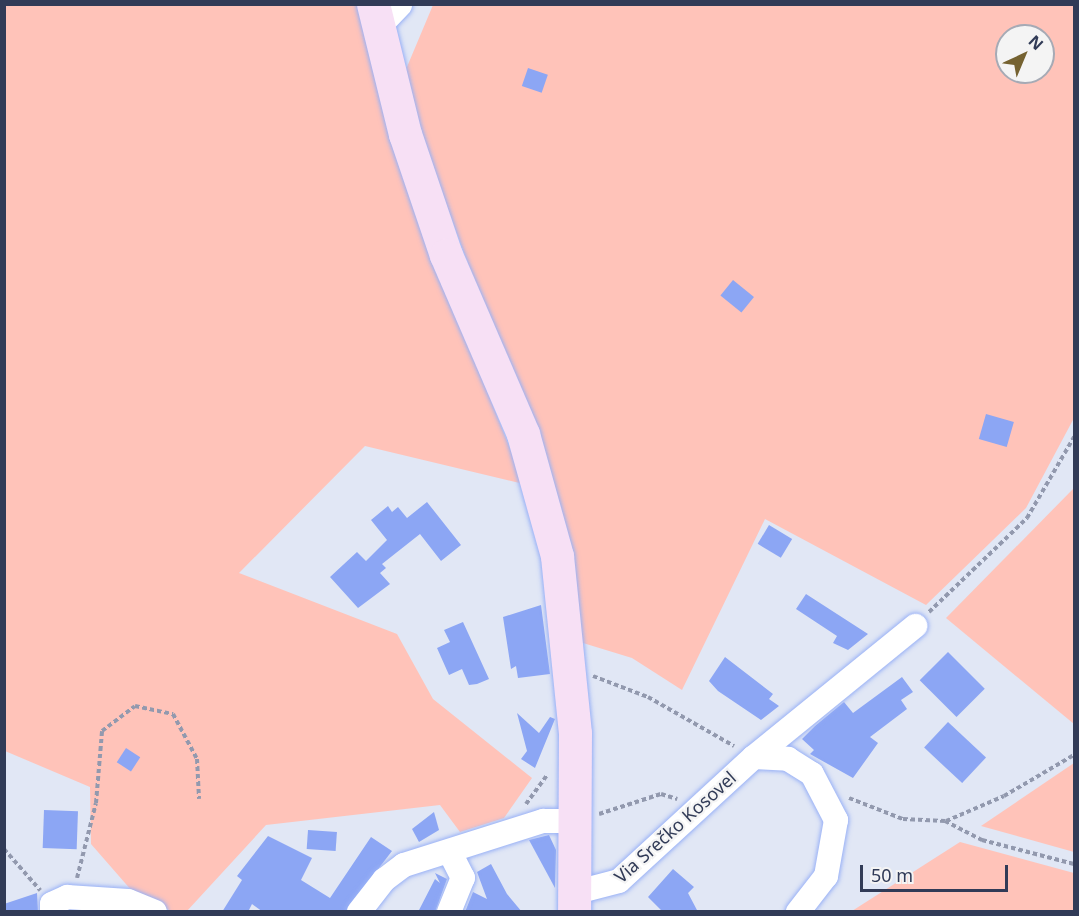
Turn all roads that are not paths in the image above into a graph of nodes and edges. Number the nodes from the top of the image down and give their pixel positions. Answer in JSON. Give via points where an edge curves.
{"nodes":[{"id":1,"x":383,"y":11,"type":"edge"},
{"id":2,"x":915,"y":626,"type":"road end"},
{"id":3,"x":754,"y":757,"type":"junction"},
{"id":4,"x":578,"y":821,"type":"junction"},
{"id":5,"x":451,"y":854,"type":"junction"},
{"id":6,"x":576,"y":902,"type":"edge"},
{"id":7,"x":57,"y":904,"type":"edge"},
{"id":8,"x":155,"y":912,"type":"edge"},
{"id":9,"x":359,"y":912,"type":"edge"},
{"id":10,"x":449,"y":912,"type":"edge"},
{"id":11,"x":798,"y":912,"type":"edge"}],
"edges":[{"from":1,"to":4,"type":"main road","via":[[405,134],[446,255],[523,434],[557,556],[572,672]]},
{"from":2,"to":3,"type":"street","name":"Via Srečko Kosovel"},
{"from":3,"to":6,"type":"street","name":"Via Srečko Kosovel","via":[[619,881]]},
{"from":3,"to":11,"type":"street","via":[[788,759],[823,788],[836,837],[825,876]]},
{"from":4,"to":5,"type":"street","via":[[543,821]]},
{"from":4,"to":6,"type":"main road"},
{"from":5,"to":9,"type":"street","via":[[404,865],[384,879]]},
{"from":5,"to":10,"type":"street","via":[[463,878]]},
{"from":7,"to":8,"type":"street","via":[[128,901]]}]}
